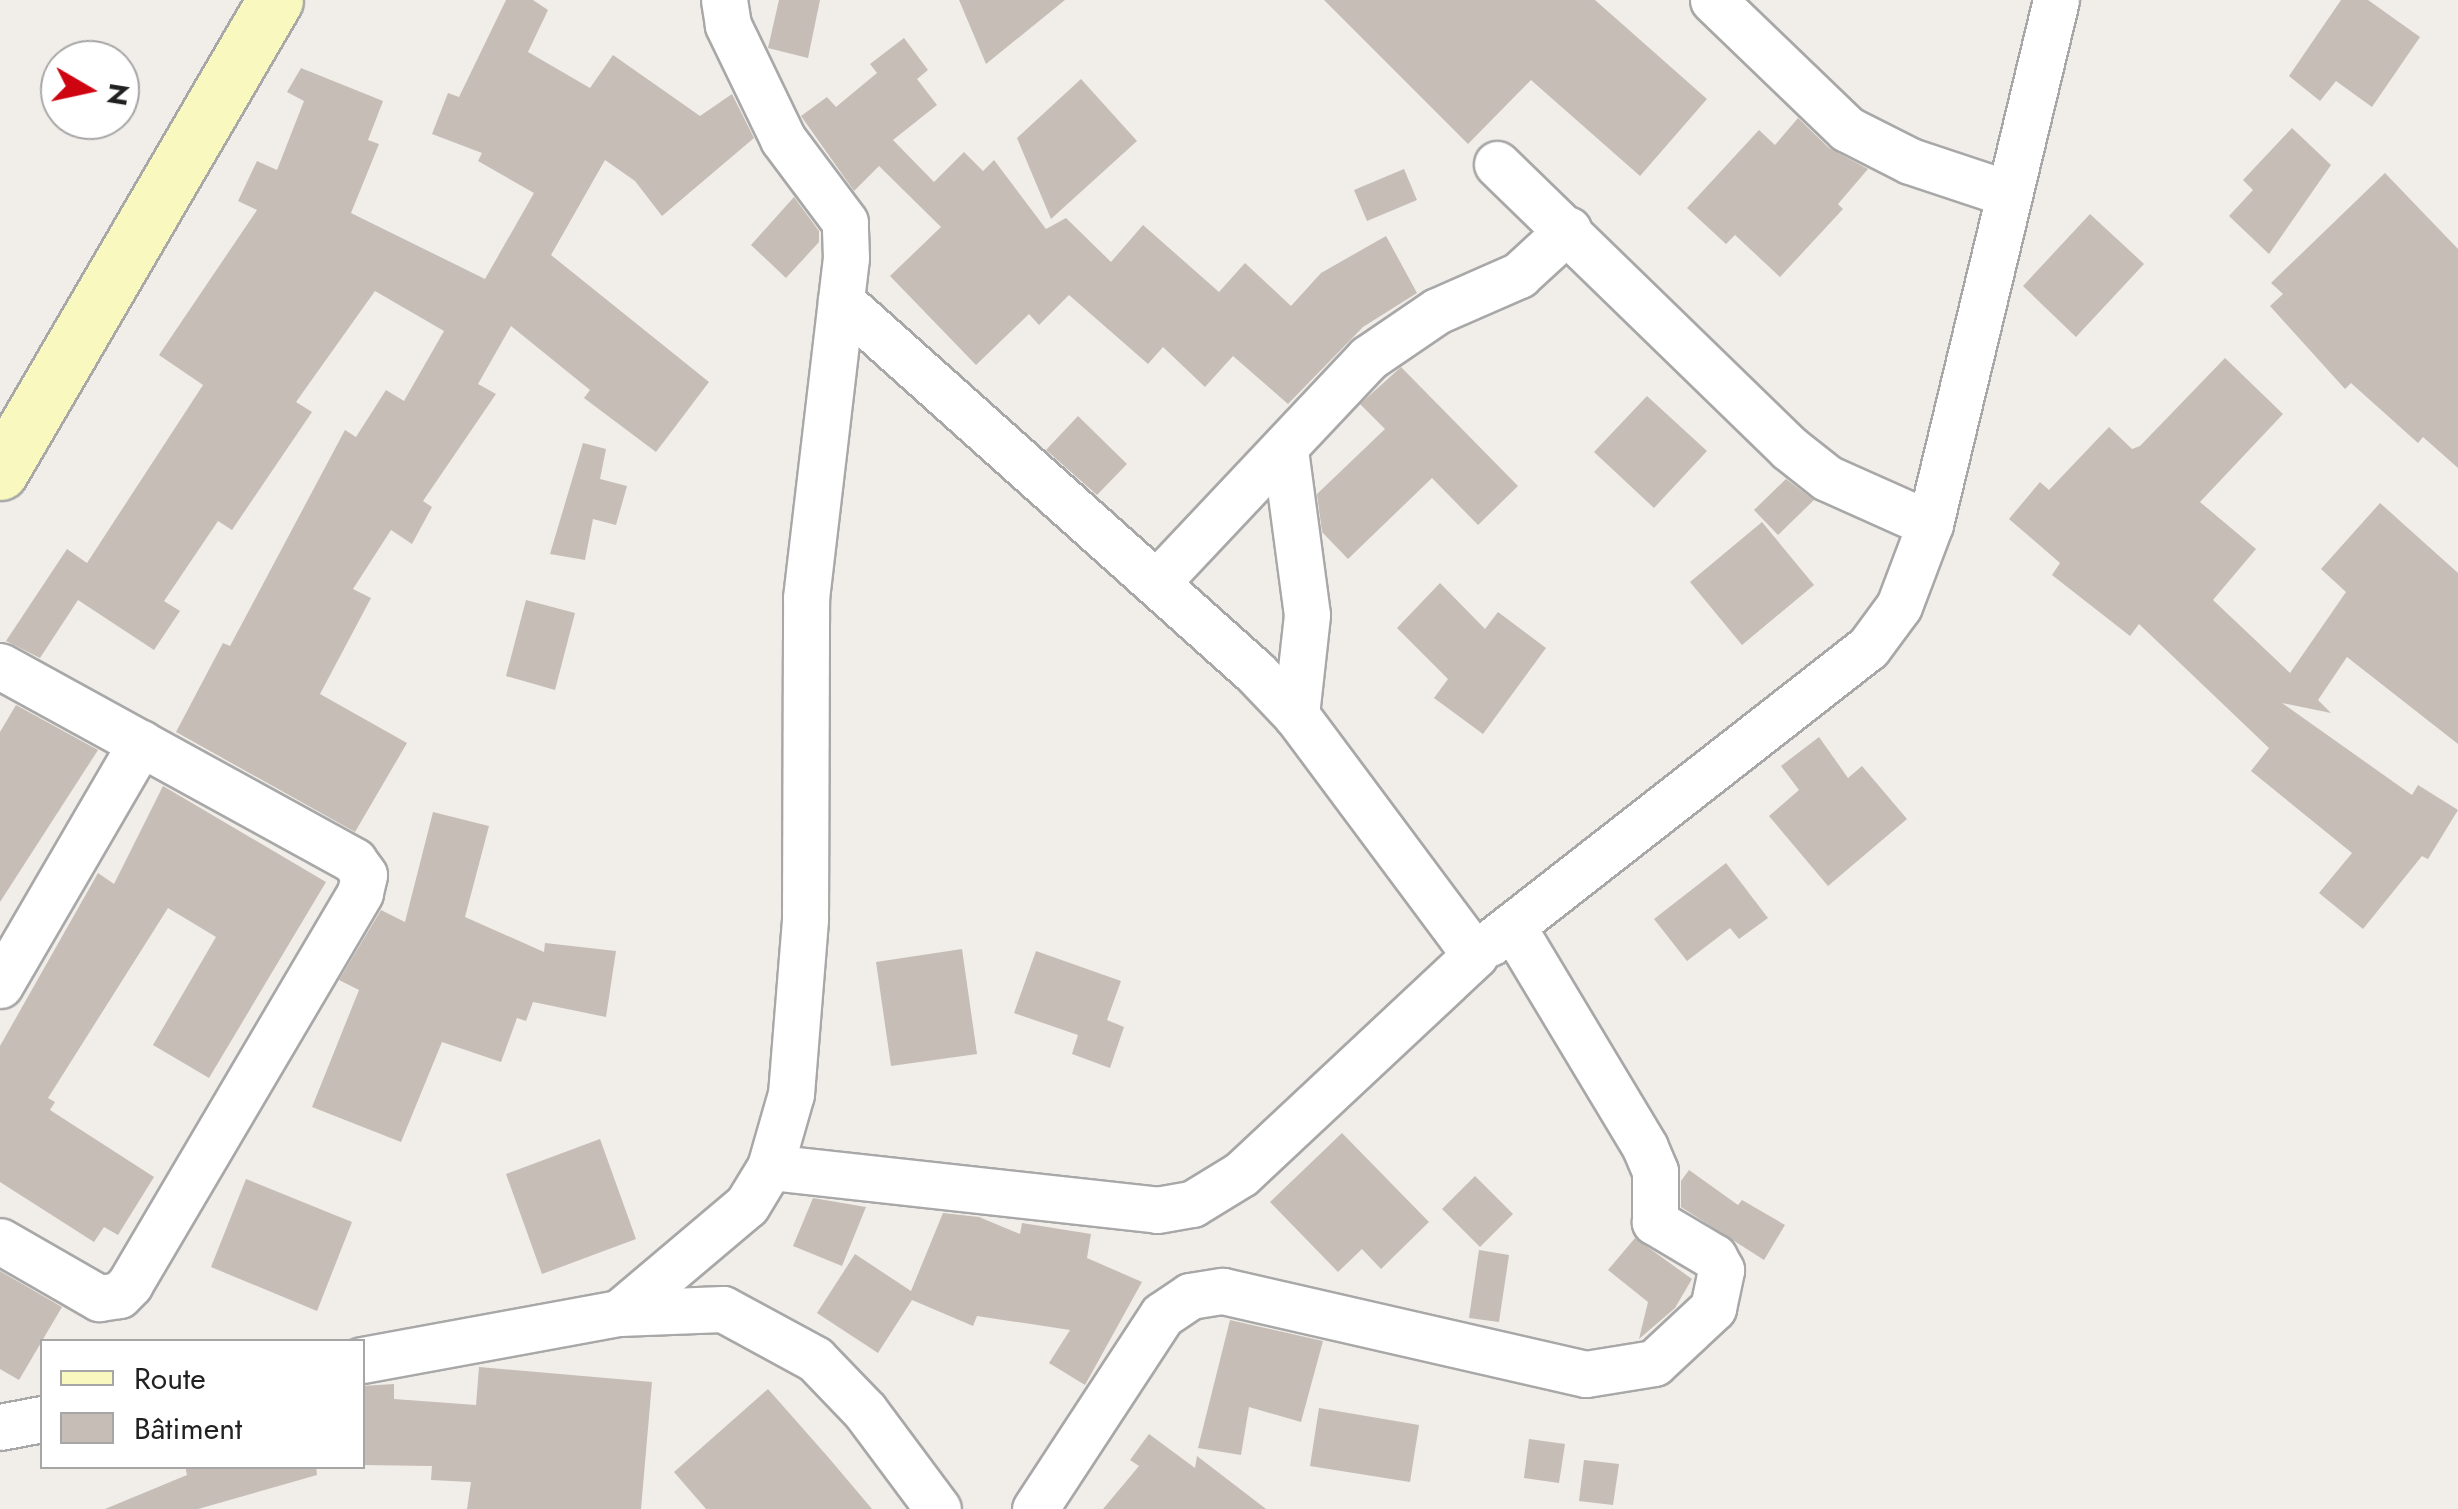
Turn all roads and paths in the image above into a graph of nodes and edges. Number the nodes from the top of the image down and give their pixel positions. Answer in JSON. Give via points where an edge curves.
{"nodes":[{"id":1,"x":275,"y":0,"type":"edge"},
{"id":2,"x":724,"y":0,"type":"edge"},
{"id":3,"x":1712,"y":0,"type":"edge"},
{"id":4,"x":2056,"y":0,"type":"edge"},
{"id":5,"x":1497,"y":164,"type":"dead end"},
{"id":6,"x":2009,"y":194,"type":"junction"},
{"id":7,"x":1568,"y":230,"type":"junction"},
{"id":8,"x":841,"y":300,"type":"junction"},
{"id":9,"x":1285,"y":450,"type":"junction"},
{"id":10,"x":0,"y":472,"type":"edge"},
{"id":11,"x":1930,"y":524,"type":"junction"},
{"id":12,"x":1159,"y":580,"type":"junction"},
{"id":13,"x":0,"y":666,"type":"edge"},
{"id":14,"x":1296,"y":716,"type":"junction"},
{"id":15,"x":141,"y":743,"type":"junction"},
{"id":16,"x":1512,"y":926,"type":"junction"},
{"id":17,"x":1475,"y":955,"type":"junction"},
{"id":18,"x":0,"y":985,"type":"edge"},
{"id":19,"x":770,"y":1167,"type":"junction"},
{"id":20,"x":0,"y":1241,"type":"edge"},
{"id":21,"x":619,"y":1314,"type":"junction"},
{"id":22,"x":365,"y":1359,"type":"edge"},
{"id":23,"x":40,"y":1419,"type":"edge"},
{"id":24,"x":0,"y":1426,"type":"edge"},
{"id":25,"x":938,"y":1509,"type":"edge"},
{"id":26,"x":1035,"y":1509,"type":"edge"}],
"edges":[{"from":1,"to":10,"type":"street"},
{"from":2,"to":8,"type":"street","via":[[728,26],[783,139],[844,222]]},
{"from":3,"to":6,"type":"street","via":[[1847,130],[1910,162]]},
{"from":4,"to":6,"type":"street"},
{"from":5,"to":7,"type":"street"},
{"from":6,"to":11,"type":"street"},
{"from":7,"to":9,"type":"street","via":[[1518,275],[1404,330],[1368,358]]},
{"from":7,"to":11,"type":"street","via":[[1789,448],[1827,478]]},
{"from":8,"to":12,"type":"street","via":[[1033,479]]},
{"from":8,"to":19,"type":"street","via":[[806,598],[799,1030],[791,1094]]},
{"from":9,"to":12,"type":"street"},
{"from":9,"to":14,"type":"street","via":[[1307,615]]},
{"from":11,"to":16,"type":"street","via":[[1899,606],[1868,648]]},
{"from":12,"to":14,"type":"street"},
{"from":13,"to":15,"type":"street"},
{"from":14,"to":17,"type":"street"},
{"from":15,"to":18,"type":"street"},
{"from":15,"to":20,"type":"street","via":[[354,861],[364,876],[360,893],[118,1295],[99,1298]]},
{"from":16,"to":17,"type":"street"},
{"from":16,"to":26,"type":"street","via":[[1646,1148],[1655,1170],[1654,1222],[1714,1257],[1721,1270],[1713,1308],[1654,1363],[1586,1374],[1222,1291],[1190,1296],[1162,1315]]},
{"from":17,"to":19,"type":"street","via":[[1241,1174],[1192,1204],[1157,1210]]},
{"from":19,"to":21,"type":"street","via":[[747,1205]]},
{"from":21,"to":22,"type":"street"},
{"from":21,"to":25,"type":"street","via":[[723,1308],[801,1351],[866,1411]]},
{"from":23,"to":24,"type":"street"}]}
